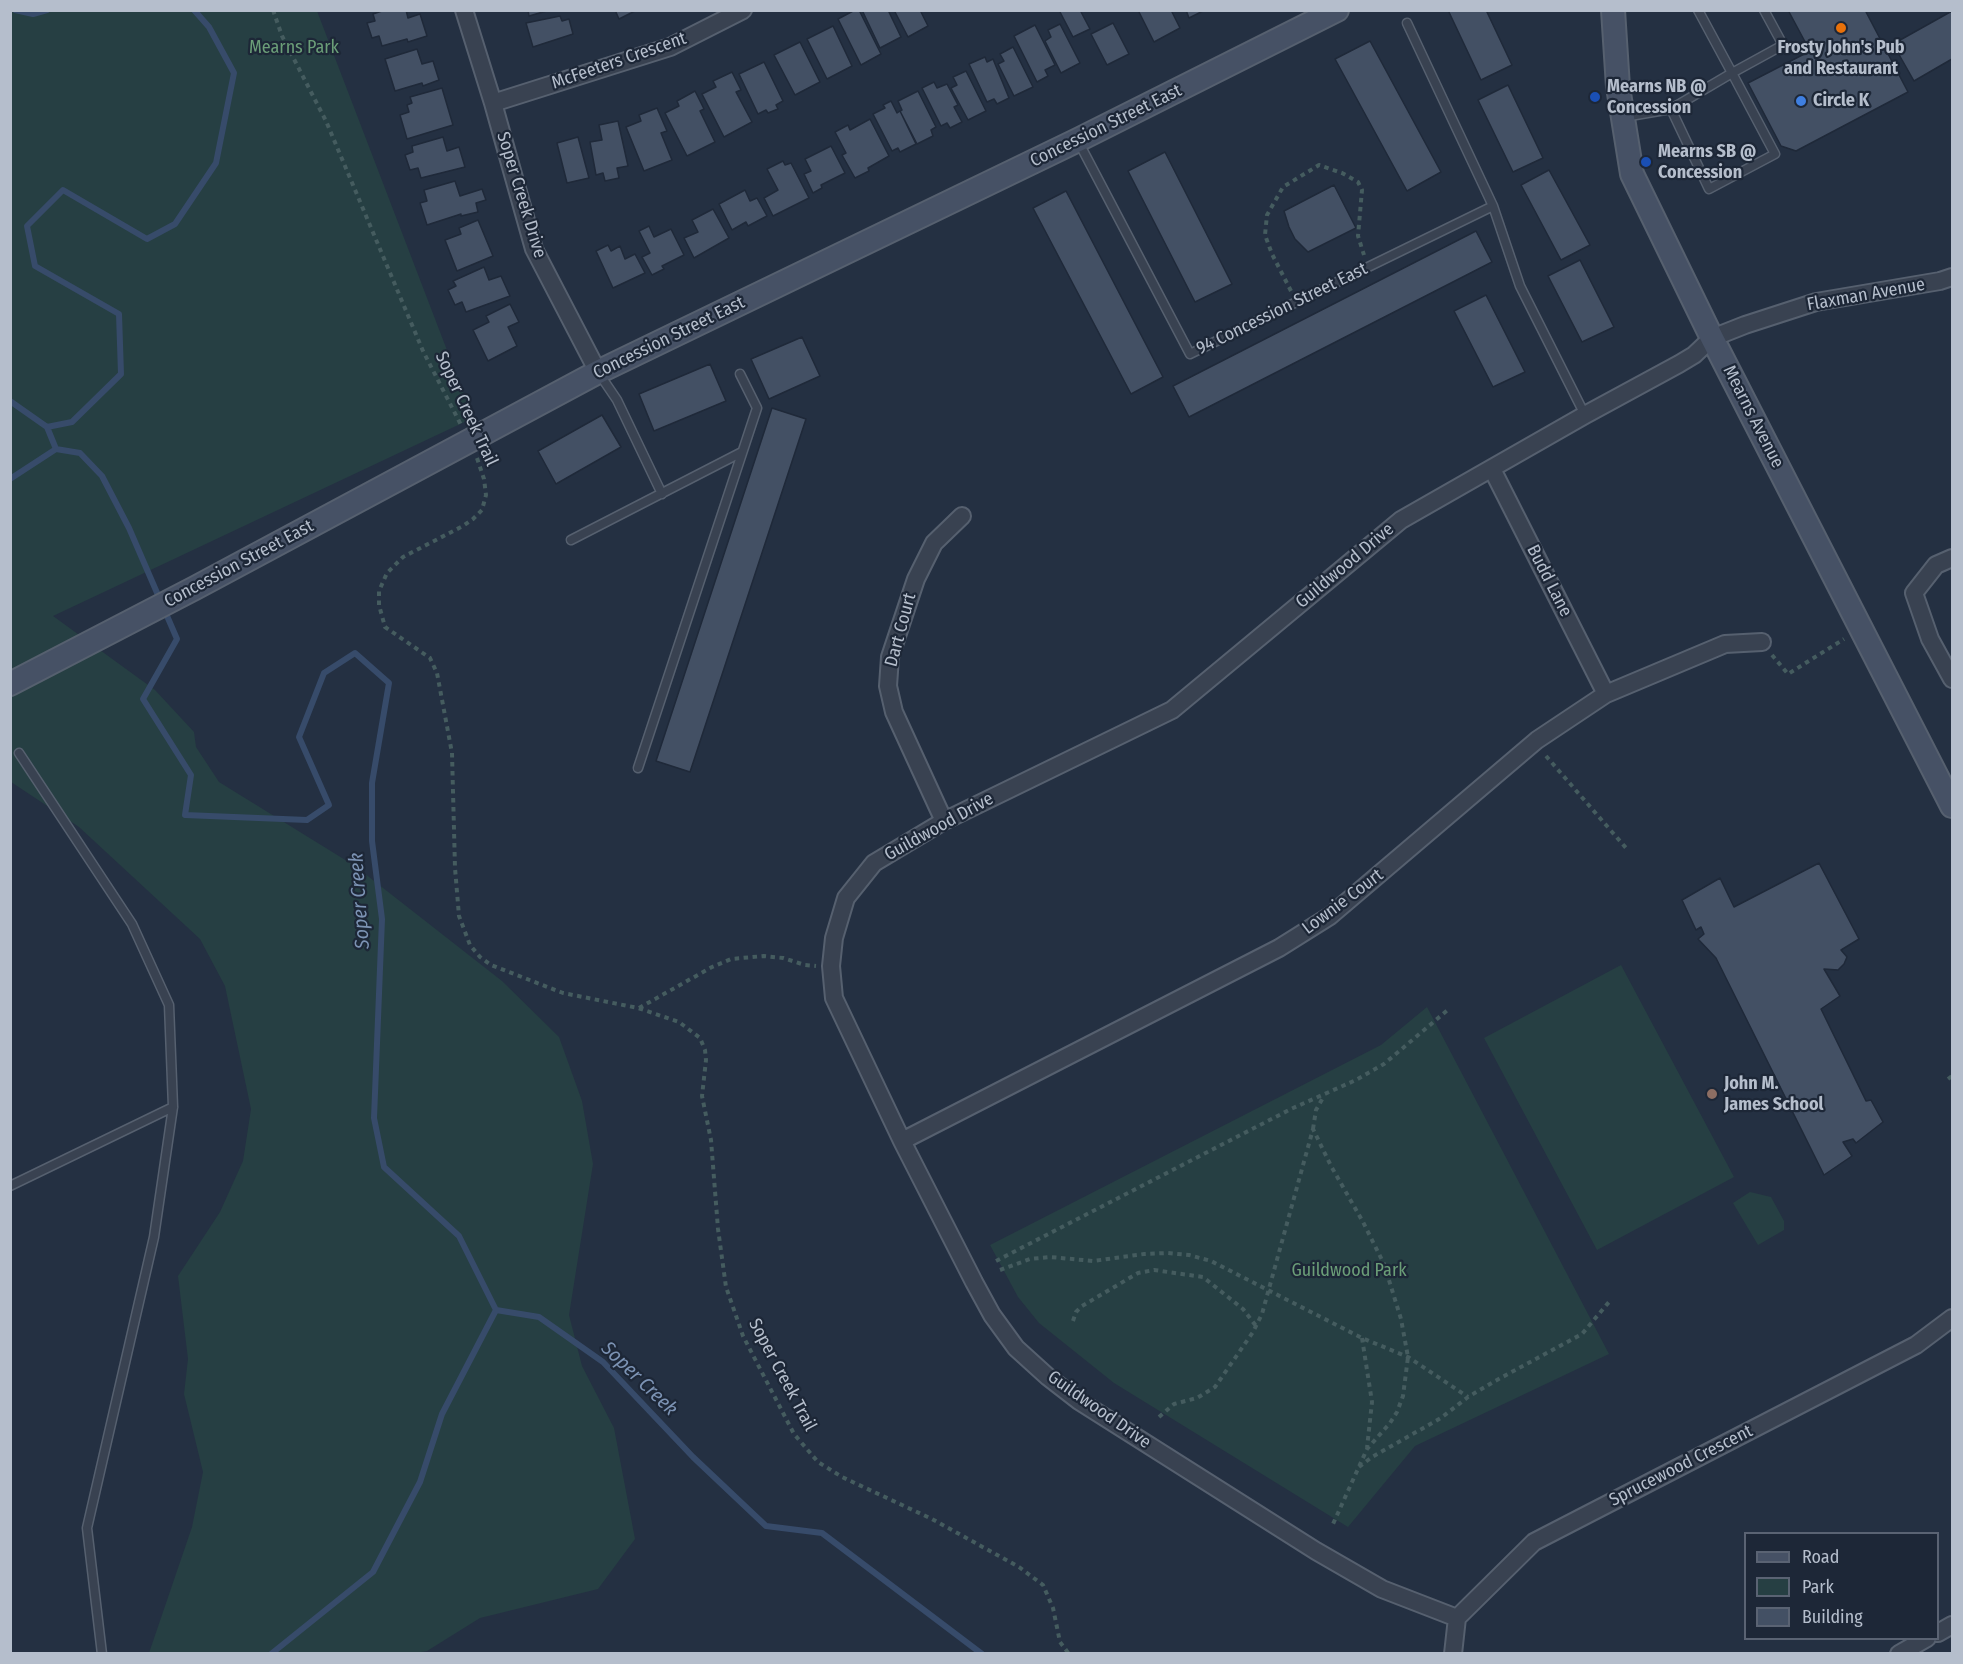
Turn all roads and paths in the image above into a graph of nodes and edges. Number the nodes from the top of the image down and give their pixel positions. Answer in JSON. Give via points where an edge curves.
{"nodes":[{"id":1,"x":273,"y":10,"type":"edge"},
{"id":2,"x":464,"y":10,"type":"edge"},
{"id":3,"x":743,"y":10,"type":"edge"},
{"id":4,"x":1337,"y":10,"type":"edge"},
{"id":5,"x":1612,"y":10,"type":"edge"},
{"id":6,"x":1698,"y":10,"type":"edge"},
{"id":7,"x":1764,"y":10,"type":"edge"},
{"id":8,"x":1407,"y":23,"type":"dead end"},
{"id":9,"x":1732,"y":73,"type":"junction"},
{"id":10,"x":493,"y":103,"type":"junction"},
{"id":11,"x":1671,"y":109,"type":"junction"},
{"id":12,"x":1623,"y":118,"type":"junction"},
{"id":13,"x":1078,"y":140,"type":"junction"},
{"id":14,"x":1493,"y":207,"type":"junction"},
{"id":15,"x":1368,"y":267,"type":"junction"},
{"id":16,"x":1953,"y":277,"type":"edge"},
{"id":17,"x":1296,"y":302,"type":"junction"},
{"id":18,"x":1712,"y":338,"type":"junction"},
{"id":19,"x":598,"y":372,"type":"junction"},
{"id":20,"x":740,"y":374,"type":"dead end"},
{"id":21,"x":1585,"y":415,"type":"junction"},
{"id":22,"x":468,"y":441,"type":"junction"},
{"id":23,"x":742,"y":452,"type":"junction"},
{"id":24,"x":1492,"y":469,"type":"junction"},
{"id":25,"x":662,"y":494,"type":"junction"},
{"id":26,"x":962,"y":516,"type":"dead end"},
{"id":27,"x":571,"y":540,"type":"dead end"},
{"id":28,"x":1953,"y":558,"type":"edge"},
{"id":29,"x":1862,"y":627,"type":"junction"},
{"id":30,"x":1762,"y":642,"type":"joint"},
{"id":31,"x":1953,"y":679,"type":"edge"},
{"id":32,"x":10,"y":684,"type":"edge"},
{"id":33,"x":1606,"y":694,"type":"junction"},
{"id":34,"x":1537,"y":740,"type":"junction"},
{"id":35,"x":19,"y":753,"type":"dead end"},
{"id":36,"x":638,"y":768,"type":"dead end"},
{"id":37,"x":1953,"y":806,"type":"edge"},
{"id":38,"x":944,"y":821,"type":"junction"},
{"id":39,"x":1626,"y":848,"type":"dead end"},
{"id":40,"x":831,"y":966,"type":"junction"},
{"id":41,"x":638,"y":1008,"type":"junction"},
{"id":42,"x":1450,"y":1008,"type":"dead end"},
{"id":43,"x":1324,"y":1095,"type":"junction"},
{"id":44,"x":173,"y":1107,"type":"junction"},
{"id":45,"x":1314,"y":1129,"type":"junction"},
{"id":46,"x":902,"y":1141,"type":"junction"},
{"id":47,"x":10,"y":1186,"type":"edge"},
{"id":48,"x":996,"y":1262,"type":"dead end"},
{"id":49,"x":1000,"y":1270,"type":"dead end"},
{"id":50,"x":1267,"y":1290,"type":"junction"},
{"id":51,"x":1609,"y":1302,"type":"dead end"},
{"id":52,"x":1953,"y":1318,"type":"edge"},
{"id":53,"x":1073,"y":1320,"type":"dead end"},
{"id":54,"x":1256,"y":1326,"type":"junction"},
{"id":55,"x":1362,"y":1338,"type":"junction"},
{"id":56,"x":1408,"y":1357,"type":"junction"},
{"id":57,"x":1468,"y":1397,"type":"junction"},
{"id":58,"x":1159,"y":1417,"type":"dead end"},
{"id":59,"x":1367,"y":1449,"type":"junction"},
{"id":60,"x":1358,"y":1468,"type":"junction"},
{"id":61,"x":1333,"y":1524,"type":"dead end"},
{"id":62,"x":1457,"y":1618,"type":"junction"},
{"id":63,"x":1953,"y":1625,"type":"edge"},
{"id":64,"x":1939,"y":1632,"type":"edge"},
{"id":65,"x":1923,"y":1640,"type":"edge"},
{"id":66,"x":102,"y":1653,"type":"edge"},
{"id":67,"x":1069,"y":1653,"type":"edge"},
{"id":68,"x":1453,"y":1653,"type":"edge"},
{"id":69,"x":1899,"y":1653,"type":"edge"}],
"edges":[{"from":1,"to":22,"type":"path","name":"Soper Creek Trail","via":[[282,36],[326,121],[423,351]]},
{"from":2,"to":10,"type":"street","name":"Soper Creek Drive"},
{"from":3,"to":10,"type":"street","name":"McFeeters Crescent","via":[[670,47]]},
{"from":4,"to":13,"type":"street","name":"Concession Street East"},
{"from":5,"to":12,"type":"street","name":"Mearns Avenue"},
{"from":6,"to":9,"type":"lane"},
{"from":7,"to":9,"type":"lane","via":[[1784,45]]},
{"from":8,"to":14,"type":"lane"},
{"from":9,"to":11,"type":"lane"},
{"from":9,"to":11,"type":"lane","via":[[1775,154],[1709,189]]},
{"from":10,"to":19,"type":"street","name":"Soper Creek Drive","via":[[534,249]]},
{"from":11,"to":12,"type":"lane"},
{"from":12,"to":18,"type":"street","name":"Mearns Avenue","via":[[1632,174]]},
{"from":13,"to":17,"type":"lane","name":"94 Concession Street East","via":[[1190,354]]},
{"from":13,"to":19,"type":"street","name":"Concession Street East"},
{"from":14,"to":15,"type":"lane","name":"94 Concession Street East"},
{"from":14,"to":21,"type":"lane","via":[[1520,286]]},
{"from":15,"to":17,"type":"lane","name":"94 Concession Street East"},
{"from":15,"to":17,"type":"path","via":[[1358,236],[1362,190],[1358,182],[1319,165],[1283,187],[1267,215],[1265,235]]},
{"from":16,"to":18,"type":"street","name":"Flaxman Avenue","via":[[1816,302]]},
{"from":18,"to":21,"type":"street","name":"Guildwood Drive","via":[[1694,355]]},
{"from":18,"to":29,"type":"street","name":"Mearns Avenue"},
{"from":19,"to":22,"type":"street","name":"Concession Street East"},
{"from":19,"to":25,"type":"lane","via":[[617,400]]},
{"from":20,"to":23,"type":"lane","via":[[757,408]]},
{"from":21,"to":24,"type":"street","name":"Guildwood Drive"},
{"from":22,"to":32,"type":"street","name":"Concession Street East"},
{"from":22,"to":41,"type":"path","name":"Soper Creek Trail","via":[[484,479],[486,495],[482,510],[463,526],[403,557],[387,573],[378,605],[385,627],[430,658],[437,673],[452,753],[459,916],[470,945],[491,965],[562,993]]},
{"from":23,"to":25,"type":"lane"},
{"from":23,"to":36,"type":"lane"},
{"from":24,"to":33,"type":"street","name":"Budd Lane"},
{"from":24,"to":38,"type":"street","name":"Guildwood Drive","via":[[1401,520],[1172,710]]},
{"from":25,"to":27,"type":"lane"},
{"from":26,"to":38,"type":"street","name":"Dart Court","via":[[934,543],[916,579],[890,657],[888,686],[894,712]]},
{"from":28,"to":31,"type":"street","via":[[1936,565],[1914,593],[1930,639]]},
{"from":29,"to":30,"type":"path","via":[[1788,674]]},
{"from":29,"to":37,"type":"street","name":"Mearns Avenue"},
{"from":30,"to":33,"type":"street","name":"Lownie Court","via":[[1725,644]]},
{"from":33,"to":34,"type":"street","name":"Lownie Court"},
{"from":34,"to":39,"type":"path","via":[[1547,759]]},
{"from":34,"to":46,"type":"street","name":"Lownie Court","via":[[1330,916],[1279,948]]},
{"from":35,"to":44,"type":"lane","via":[[132,924],[169,1005]]},
{"from":38,"to":40,"type":"street","name":"Guildwood Drive","via":[[874,863],[846,898],[834,938]]},
{"from":40,"to":41,"type":"path","via":[[764,956],[731,959]]},
{"from":40,"to":46,"type":"street","name":"Guildwood Drive","via":[[834,998]]},
{"from":41,"to":67,"type":"path","name":"Soper Creek Trail","via":[[679,1022],[700,1038],[705,1050],[702,1096],[711,1140],[726,1287],[743,1336],[794,1434],[818,1462],[842,1477],[932,1519],[1019,1567],[1043,1585],[1053,1608],[1060,1642]]},
{"from":42,"to":43,"type":"path","via":[[1384,1064]]},
{"from":43,"to":45,"type":"path","via":[[1316,1110]]},
{"from":43,"to":48,"type":"path"},
{"from":44,"to":47,"type":"lane"},
{"from":44,"to":66,"type":"lane","via":[[154,1237],[87,1528]]},
{"from":45,"to":50,"type":"path"},
{"from":45,"to":56,"type":"path","via":[[1384,1264]]},
{"from":46,"to":62,"type":"street","name":"Guildwood Drive","via":[[992,1315],[1016,1348],[1048,1377],[1079,1401],[1326,1557],[1383,1589]]},
{"from":49,"to":50,"type":"path","via":[[1030,1259],[1093,1261],[1167,1253],[1211,1261]]},
{"from":50,"to":54,"type":"path"},
{"from":50,"to":55,"type":"path"},
{"from":51,"to":57,"type":"path","via":[[1582,1334]]},
{"from":52,"to":62,"type":"street","name":"Sprucewood Crescent","via":[[1916,1345],[1533,1542]]},
{"from":53,"to":54,"type":"path","via":[[1082,1306],[1138,1273],[1155,1270],[1203,1276],[1243,1309]]},
{"from":54,"to":58,"type":"path","via":[[1215,1387],[1197,1398],[1174,1404]]},
{"from":55,"to":56,"type":"path"},
{"from":55,"to":59,"type":"path","via":[[1372,1402]]},
{"from":56,"to":57,"type":"path"},
{"from":56,"to":59,"type":"path","via":[[1397,1412]]},
{"from":57,"to":60,"type":"path","via":[[1441,1418],[1372,1456]]},
{"from":59,"to":60,"type":"path"},
{"from":60,"to":61,"type":"path"},
{"from":62,"to":68,"type":"street"},
{"from":63,"to":64,"type":"street"},
{"from":65,"to":69,"type":"street"}]}
